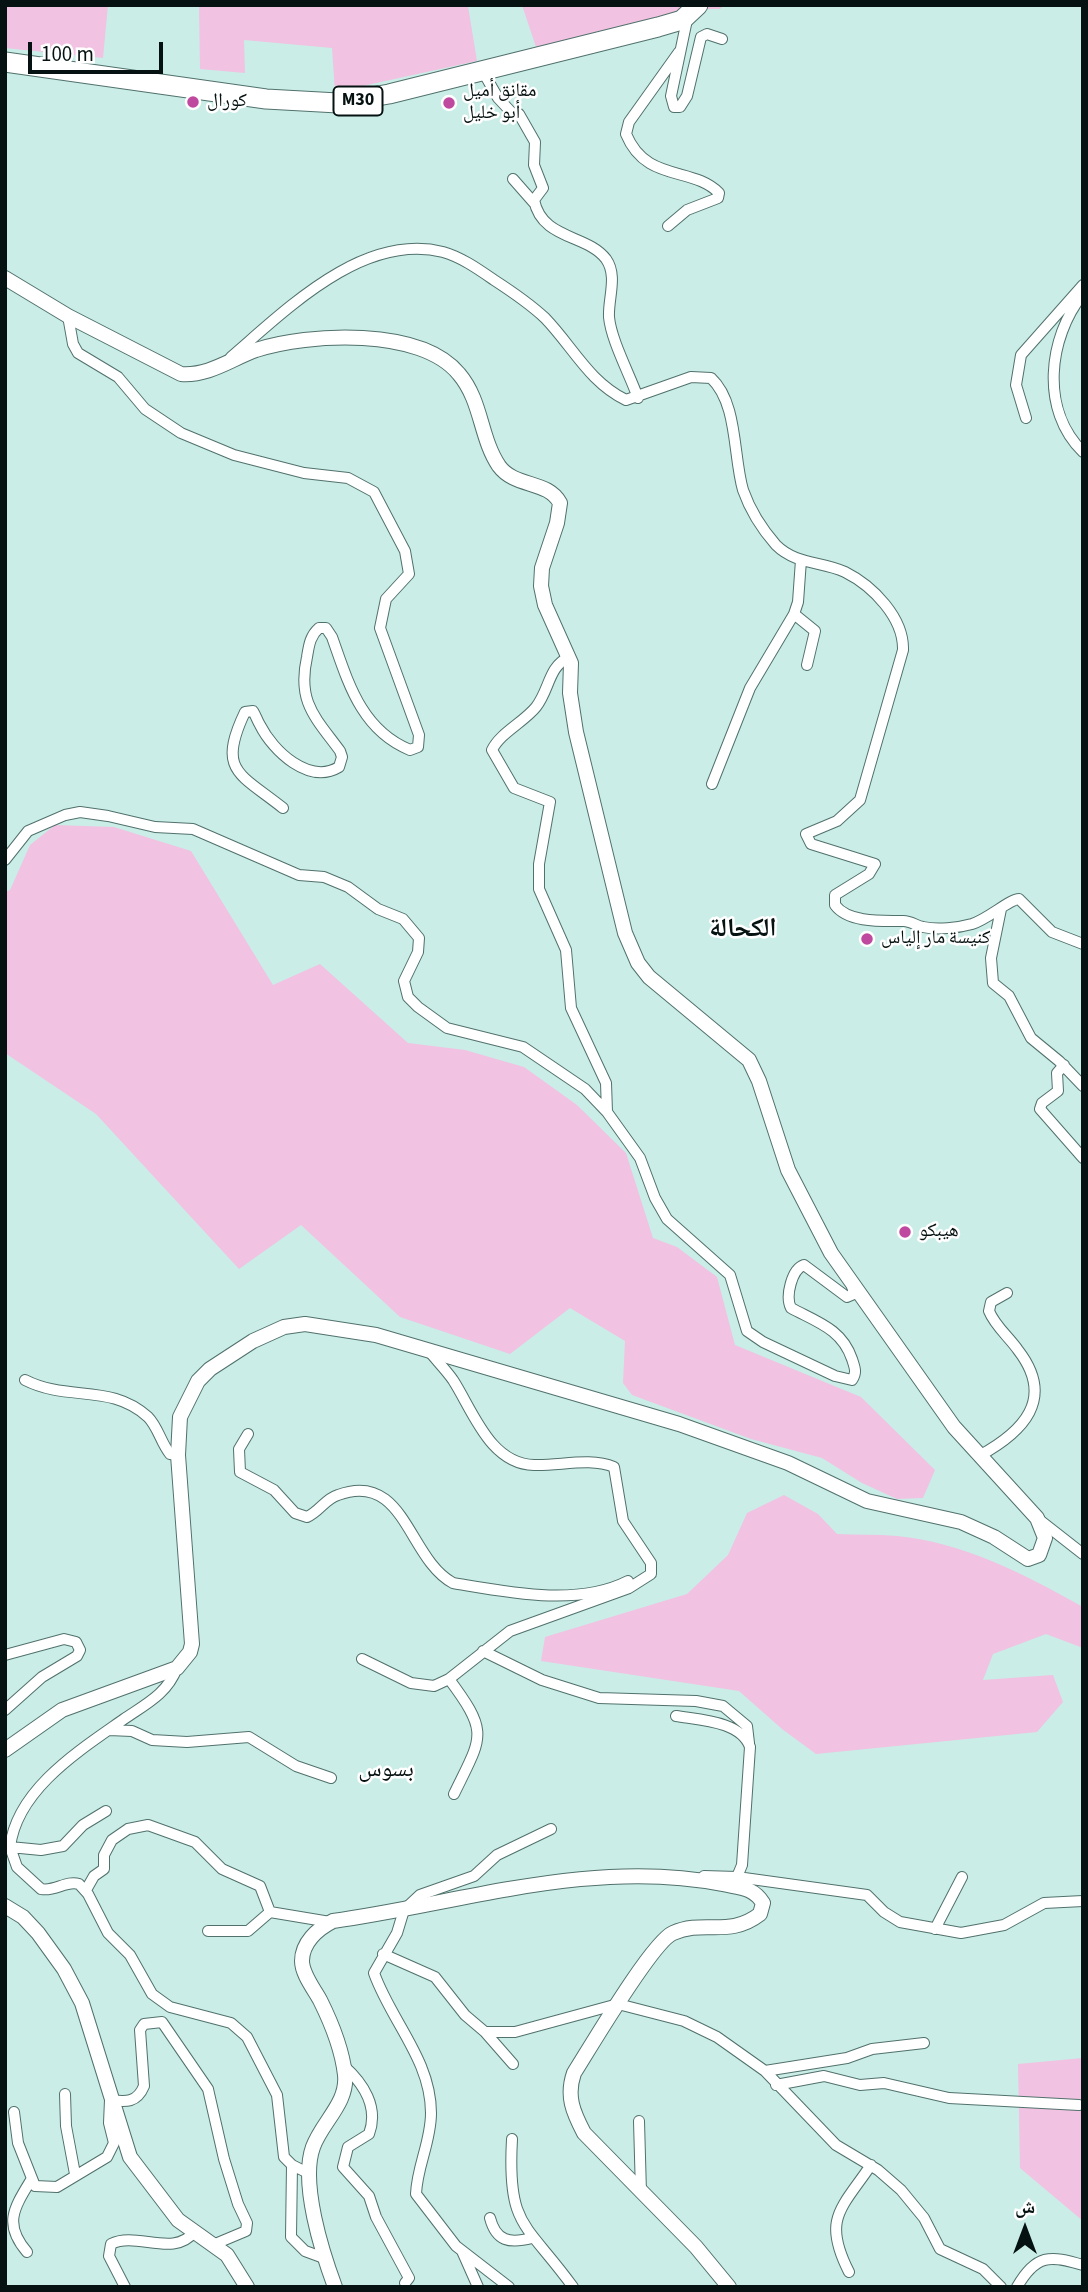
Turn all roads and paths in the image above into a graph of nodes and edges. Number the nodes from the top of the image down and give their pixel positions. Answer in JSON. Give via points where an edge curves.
{"nodes":[{"id":1,"x":691,"y":8,"type":"edge"},
{"id":2,"x":722,"y":38,"type":"dead end"},
{"id":3,"x":679,"y":52,"type":"junction"},
{"id":4,"x":5,"y":53,"type":"edge"},
{"id":5,"x":5,"y":61,"type":"edge"},
{"id":6,"x":482,"y":70,"type":"junction"},
{"id":7,"x":513,"y":179,"type":"dead end"},
{"id":8,"x":535,"y":204,"type":"junction"},
{"id":9,"x":668,"y":226,"type":"dead end"},
{"id":10,"x":5,"y":278,"type":"edge"},
{"id":11,"x":1083,"y":285,"type":"edge"},
{"id":12,"x":1083,"y":294,"type":"edge"},
{"id":13,"x":68,"y":316,"type":"junction"},
{"id":14,"x":221,"y":365,"type":"junction"},
{"id":15,"x":638,"y":398,"type":"junction"},
{"id":16,"x":1026,"y":418,"type":"dead end"},
{"id":17,"x":1083,"y":452,"type":"edge"},
{"id":18,"x":801,"y":560,"type":"junction"},
{"id":19,"x":794,"y":614,"type":"junction"},
{"id":20,"x":569,"y":657,"type":"junction"},
{"id":21,"x":807,"y":665,"type":"dead end"},
{"id":22,"x":712,"y":783,"type":"dead end"},
{"id":23,"x":283,"y":808,"type":"dead end"},
{"id":24,"x":5,"y":860,"type":"edge"},
{"id":25,"x":1001,"y":909,"type":"junction"},
{"id":26,"x":1083,"y":944,"type":"edge"},
{"id":27,"x":1064,"y":1065,"type":"junction"},
{"id":28,"x":1083,"y":1086,"type":"edge"},
{"id":29,"x":607,"y":1112,"type":"junction"},
{"id":30,"x":1083,"y":1158,"type":"edge"},
{"id":31,"x":849,"y":1280,"type":"junction"},
{"id":32,"x":1007,"y":1293,"type":"dead end"},
{"id":33,"x":429,"y":1351,"type":"junction"},
{"id":34,"x":25,"y":1380,"type":"dead end"},
{"id":35,"x":248,"y":1434,"type":"dead end"},
{"id":36,"x":178,"y":1455,"type":"junction"},
{"id":37,"x":979,"y":1456,"type":"junction"},
{"id":38,"x":1037,"y":1518,"type":"junction"},
{"id":39,"x":1083,"y":1554,"type":"edge"},
{"id":40,"x":652,"y":1567,"type":"junction"},
{"id":41,"x":482,"y":1651,"type":"junction"},
{"id":42,"x":5,"y":1655,"type":"edge"},
{"id":43,"x":362,"y":1659,"type":"dead end"},
{"id":44,"x":177,"y":1668,"type":"junction"},
{"id":45,"x":449,"y":1679,"type":"junction"},
{"id":46,"x":5,"y":1710,"type":"edge"},
{"id":47,"x":676,"y":1716,"type":"dead end"},
{"id":48,"x":109,"y":1730,"type":"junction"},
{"id":49,"x":749,"y":1743,"type":"junction"},
{"id":50,"x":5,"y":1750,"type":"edge"},
{"id":51,"x":331,"y":1779,"type":"dead end"},
{"id":52,"x":454,"y":1794,"type":"dead end"},
{"id":53,"x":106,"y":1811,"type":"dead end"},
{"id":54,"x":551,"y":1829,"type":"dead end"},
{"id":55,"x":10,"y":1847,"type":"junction"},
{"id":56,"x":684,"y":1876,"type":"junction"},
{"id":57,"x":737,"y":1877,"type":"junction"},
{"id":58,"x":962,"y":1877,"type":"dead end"},
{"id":59,"x":86,"y":1890,"type":"junction"},
{"id":60,"x":1083,"y":1901,"type":"edge"},
{"id":61,"x":5,"y":1906,"type":"edge"},
{"id":62,"x":404,"y":1910,"type":"junction"},
{"id":63,"x":270,"y":1912,"type":"junction"},
{"id":64,"x":333,"y":1921,"type":"junction"},
{"id":65,"x":935,"y":1929,"type":"junction"},
{"id":66,"x":208,"y":1931,"type":"dead end"},
{"id":67,"x":383,"y":1954,"type":"junction"},
{"id":68,"x":618,"y":2004,"type":"junction"},
{"id":69,"x":485,"y":2032,"type":"junction"},
{"id":70,"x":924,"y":2043,"type":"dead end"},
{"id":71,"x":513,"y":2064,"type":"dead end"},
{"id":72,"x":344,"y":2066,"type":"junction"},
{"id":73,"x":765,"y":2071,"type":"junction"},
{"id":74,"x":776,"y":2085,"type":"junction"},
{"id":75,"x":65,"y":2094,"type":"dead end"},
{"id":76,"x":110,"y":2100,"type":"junction"},
{"id":77,"x":1079,"y":2105,"type":"dead end"},
{"id":78,"x":14,"y":2112,"type":"dead end"},
{"id":79,"x":639,"y":2121,"type":"dead end"},
{"id":80,"x":512,"y":2139,"type":"dead end"},
{"id":81,"x":292,"y":2165,"type":"junction"},
{"id":82,"x":871,"y":2165,"type":"junction"},
{"id":83,"x":75,"y":2174,"type":"junction"},
{"id":84,"x":310,"y":2174,"type":"junction"},
{"id":85,"x":31,"y":2180,"type":"junction"},
{"id":86,"x":641,"y":2193,"type":"junction"},
{"id":87,"x":489,"y":2218,"type":"dead end"},
{"id":88,"x":194,"y":2232,"type":"junction"},
{"id":89,"x":532,"y":2238,"type":"junction"},
{"id":90,"x":215,"y":2244,"type":"junction"},
{"id":91,"x":462,"y":2250,"type":"junction"},
{"id":92,"x":27,"y":2252,"type":"dead end"},
{"id":93,"x":324,"y":2258,"type":"junction"},
{"id":94,"x":1083,"y":2265,"type":"edge"},
{"id":95,"x":849,"y":2272,"type":"dead end"},
{"id":96,"x":405,"y":2283,"type":"dead end"},
{"id":97,"x":125,"y":2287,"type":"edge"},
{"id":98,"x":247,"y":2287,"type":"edge"},
{"id":99,"x":335,"y":2287,"type":"edge"},
{"id":100,"x":478,"y":2287,"type":"edge"},
{"id":101,"x":509,"y":2287,"type":"edge"},
{"id":102,"x":573,"y":2287,"type":"edge"},
{"id":103,"x":729,"y":2287,"type":"edge"},
{"id":104,"x":1001,"y":2287,"type":"edge"},
{"id":105,"x":1017,"y":2287,"type":"edge"}],
"edges":[{"from":1,"to":3,"type":"street"},
{"from":1,"to":4,"type":"highway","number":"M30","via":[[444,73],[358,89],[271,88]]},
{"from":1,"to":6,"type":"highway","number":"M30","via":[[671,23]]},
{"from":2,"to":3,"type":"street","via":[[701,37],[687,96],[677,108],[671,96]]},
{"from":3,"to":9,"type":"street","via":[[629,122],[626,134],[651,164],[719,193],[718,198],[687,211]]},
{"from":5,"to":6,"type":"highway","number":"M30","via":[[312,103],[359,101]]},
{"from":6,"to":8,"type":"street","via":[[498,98],[513,114],[519,114],[533,136],[534,165],[543,188]]},
{"from":7,"to":8,"type":"street"},
{"from":8,"to":15,"type":"street","via":[[557,232],[592,248],[607,261],[612,275],[610,320]]},
{"from":10,"to":13,"type":"main road"},
{"from":11,"to":16,"type":"street","via":[[1021,355],[1016,385]]},
{"from":12,"to":17,"type":"street","via":[[1060,334],[1054,367],[1064,424]]},
{"from":13,"to":14,"type":"main road","via":[[181,374],[201,374]]},
{"from":13,"to":23,"type":"street","via":[[78,353],[118,377],[158,419],[234,455],[355,480],[374,492],[405,551],[409,574],[386,599],[380,628],[419,735],[418,747],[402,747],[368,719],[357,704],[332,637],[326,628],[319,628],[311,638],[302,686],[306,703],[340,751],[339,767],[315,772],[294,763],[272,743],[253,711],[246,712],[232,747],[237,771]]},
{"from":14,"to":15,"type":"street","via":[[315,288],[351,266],[402,251],[425,250],[450,255],[500,284],[542,316],[605,389],[626,400]]},
{"from":14,"to":20,"type":"main road","via":[[282,344],[354,337],[417,348],[448,363],[472,392],[493,455],[505,474],[550,491],[560,503],[541,586]]},
{"from":15,"to":18,"type":"street","via":[[697,376],[707,376],[717,384],[726,404],[750,507],[777,545]]},
{"from":18,"to":19,"type":"street"},
{"from":18,"to":25,"type":"street","via":[[843,571],[857,580],[889,611],[903,635],[903,650],[860,800],[837,821],[806,834],[811,844],[875,864],[873,872],[835,895],[835,905],[848,915],[884,922],[905,920],[930,928],[970,925]]},
{"from":19,"to":21,"type":"street","via":[[816,631]]},
{"from":19,"to":22,"type":"street","via":[[750,688]]},
{"from":20,"to":29,"type":"street","via":[[555,667],[534,709],[492,750],[511,785],[550,802],[539,889],[566,950],[571,1008],[606,1083]]},
{"from":20,"to":31,"type":"main road","via":[[576,732],[629,944],[649,976],[749,1060],[798,1194]]},
{"from":24,"to":29,"type":"street","via":[[28,831],[80,812],[155,827],[193,829],[299,875],[324,877],[348,887],[378,909],[404,919],[416,932],[418,952],[404,981],[405,989],[427,1015],[447,1028],[530,1051],[585,1089]]},
{"from":25,"to":26,"type":"street","via":[[1019,899],[1052,932]]},
{"from":25,"to":27,"type":"street","via":[[991,958],[993,984],[1009,996],[1031,1038]]},
{"from":27,"to":28,"type":"street"},
{"from":27,"to":30,"type":"street","via":[[1057,1073],[1058,1091],[1040,1109]]},
{"from":29,"to":31,"type":"street","via":[[640,1158],[667,1219],[730,1275],[743,1323],[753,1336],[852,1380],[856,1371],[839,1334],[790,1308],[787,1300],[799,1266],[814,1269],[851,1297],[855,1294]]},
{"from":31,"to":37,"type":"main road"},
{"from":32,"to":37,"type":"street","via":[[991,1302],[989,1311],[1026,1362],[1035,1401],[1030,1414],[1005,1442]]},
{"from":33,"to":36,"type":"main road","via":[[376,1335],[305,1324],[284,1327],[230,1355],[198,1381],[180,1417]]},
{"from":33,"to":38,"type":"main road","via":[[680,1424],[788,1463],[867,1501],[961,1522],[1028,1559],[1044,1548],[1044,1530]]},
{"from":33,"to":40,"type":"street","via":[[496,1449],[514,1461],[614,1467],[623,1521]]},
{"from":34,"to":36,"type":"street","via":[[63,1393],[117,1397],[150,1419],[164,1447]]},
{"from":35,"to":40,"type":"street","via":[[237,1458],[244,1476],[274,1490],[287,1507],[307,1517],[339,1494],[372,1492],[392,1503],[429,1563],[453,1583],[528,1594],[579,1594],[625,1583]]},
{"from":36,"to":44,"type":"main road","via":[[192,1644]]},
{"from":37,"to":38,"type":"main road"},
{"from":38,"to":39,"type":"street"},
{"from":40,"to":41,"type":"street","via":[[651,1574],[629,1588],[510,1630]]},
{"from":41,"to":45,"type":"street"},
{"from":41,"to":49,"type":"street","via":[[598,1698],[723,1706],[747,1726]]},
{"from":42,"to":46,"type":"street","via":[[64,1639],[76,1642],[80,1650]]},
{"from":43,"to":45,"type":"street","via":[[422,1687]]},
{"from":44,"to":48,"type":"street","via":[[170,1685]]},
{"from":44,"to":50,"type":"main road","via":[[62,1710]]},
{"from":45,"to":52,"type":"street","via":[[475,1714],[479,1737]]},
{"from":47,"to":49,"type":"street","via":[[719,1724]]},
{"from":48,"to":51,"type":"street","via":[[187,1742],[249,1737],[296,1766]]},
{"from":48,"to":55,"type":"street","via":[[35,1792],[12,1832]]},
{"from":49,"to":57,"type":"street","via":[[744,1859]]},
{"from":53,"to":55,"type":"street","via":[[83,1825],[63,1846],[41,1850]]},
{"from":54,"to":62,"type":"street","via":[[497,1855],[474,1876],[420,1895]]},
{"from":55,"to":59,"type":"street","via":[[17,1867],[38,1887],[48,1890],[75,1883]]},
{"from":56,"to":57,"type":"street"},
{"from":56,"to":62,"type":"main road","via":[[629,1876],[505,1889]]},
{"from":56,"to":68,"type":"main road","via":[[754,1891],[763,1903],[760,1914],[739,1927],[671,1933]]},
{"from":57,"to":65,"type":"street","via":[[867,1895],[890,1917]]},
{"from":58,"to":65,"type":"street"},
{"from":59,"to":63,"type":"street","via":[[104,1869],[104,1855],[112,1840],[128,1829],[148,1825],[195,1842],[222,1869],[260,1886]]},
{"from":59,"to":81,"type":"street","via":[[108,1933],[130,1955],[152,1994],[170,2007],[232,2023],[247,2037],[277,2095],[281,2147]]},
{"from":60,"to":65,"type":"street","via":[[1044,1903],[988,1930],[961,1933]]},
{"from":61,"to":76,"type":"main road","via":[[23,1916],[64,1969],[89,2019]]},
{"from":62,"to":64,"type":"main road"},
{"from":62,"to":67,"type":"street","via":[[397,1933]]},
{"from":63,"to":64,"type":"street"},
{"from":63,"to":66,"type":"street","via":[[248,1931]]},
{"from":64,"to":72,"type":"main road","via":[[310,1939],[302,1962],[335,2032]]},
{"from":67,"to":69,"type":"street","via":[[435,1977]]},
{"from":67,"to":91,"type":"street","via":[[375,1976],[421,2065],[430,2099],[430,2139],[416,2193]]},
{"from":68,"to":69,"type":"street","via":[[515,2032]]},
{"from":68,"to":73,"type":"street","via":[[684,2021]]},
{"from":68,"to":86,"type":"main road","via":[[574,2073],[570,2100],[584,2133]]},
{"from":69,"to":71,"type":"street"},
{"from":70,"to":73,"type":"street"},
{"from":72,"to":84,"type":"main road","via":[[345,2090],[313,2147]]},
{"from":72,"to":96,"type":"street","via":[[364,2086],[371,2112],[369,2134],[348,2147],[343,2167],[369,2196],[409,2278]]},
{"from":73,"to":74,"type":"street"},
{"from":74,"to":77,"type":"street","via":[[824,2076],[860,2085],[884,2083],[949,2098]]},
{"from":74,"to":82,"type":"street","via":[[836,2145]]},
{"from":75,"to":83,"type":"street"},
{"from":76,"to":83,"type":"street","via":[[113,2150]]},
{"from":76,"to":88,"type":"main road","via":[[130,2157],[178,2220]]},
{"from":76,"to":90,"type":"street","via":[[128,2102],[141,2094],[140,2029],[144,2024],[162,2022],[208,2089],[248,2227],[241,2236]]},
{"from":78,"to":85,"type":"street","via":[[18,2143]]},
{"from":79,"to":86,"type":"street"},
{"from":80,"to":89,"type":"street","via":[[513,2202]]},
{"from":81,"to":84,"type":"street"},
{"from":81,"to":93,"type":"street","via":[[291,2237],[305,2251]]},
{"from":82,"to":95,"type":"street","via":[[836,2217],[835,2242]]},
{"from":82,"to":104,"type":"street","via":[[920,2213],[940,2249],[984,2269]]},
{"from":83,"to":85,"type":"street","via":[[50,2189],[35,2186]]},
{"from":84,"to":93,"type":"main road"},
{"from":85,"to":92,"type":"street","via":[[16,2207],[12,2228]]},
{"from":86,"to":103,"type":"main road"},
{"from":87,"to":89,"type":"street","via":[[499,2238]]},
{"from":88,"to":90,"type":"main road"},
{"from":88,"to":97,"type":"street","via":[[177,2243],[118,2241],[111,2245],[109,2256]]},
{"from":89,"to":102,"type":"street"},
{"from":90,"to":98,"type":"main road"},
{"from":91,"to":100,"type":"street"},
{"from":91,"to":101,"type":"street"},
{"from":93,"to":99,"type":"main road"},
{"from":94,"to":105,"type":"street","via":[[1043,2259]]}]}
